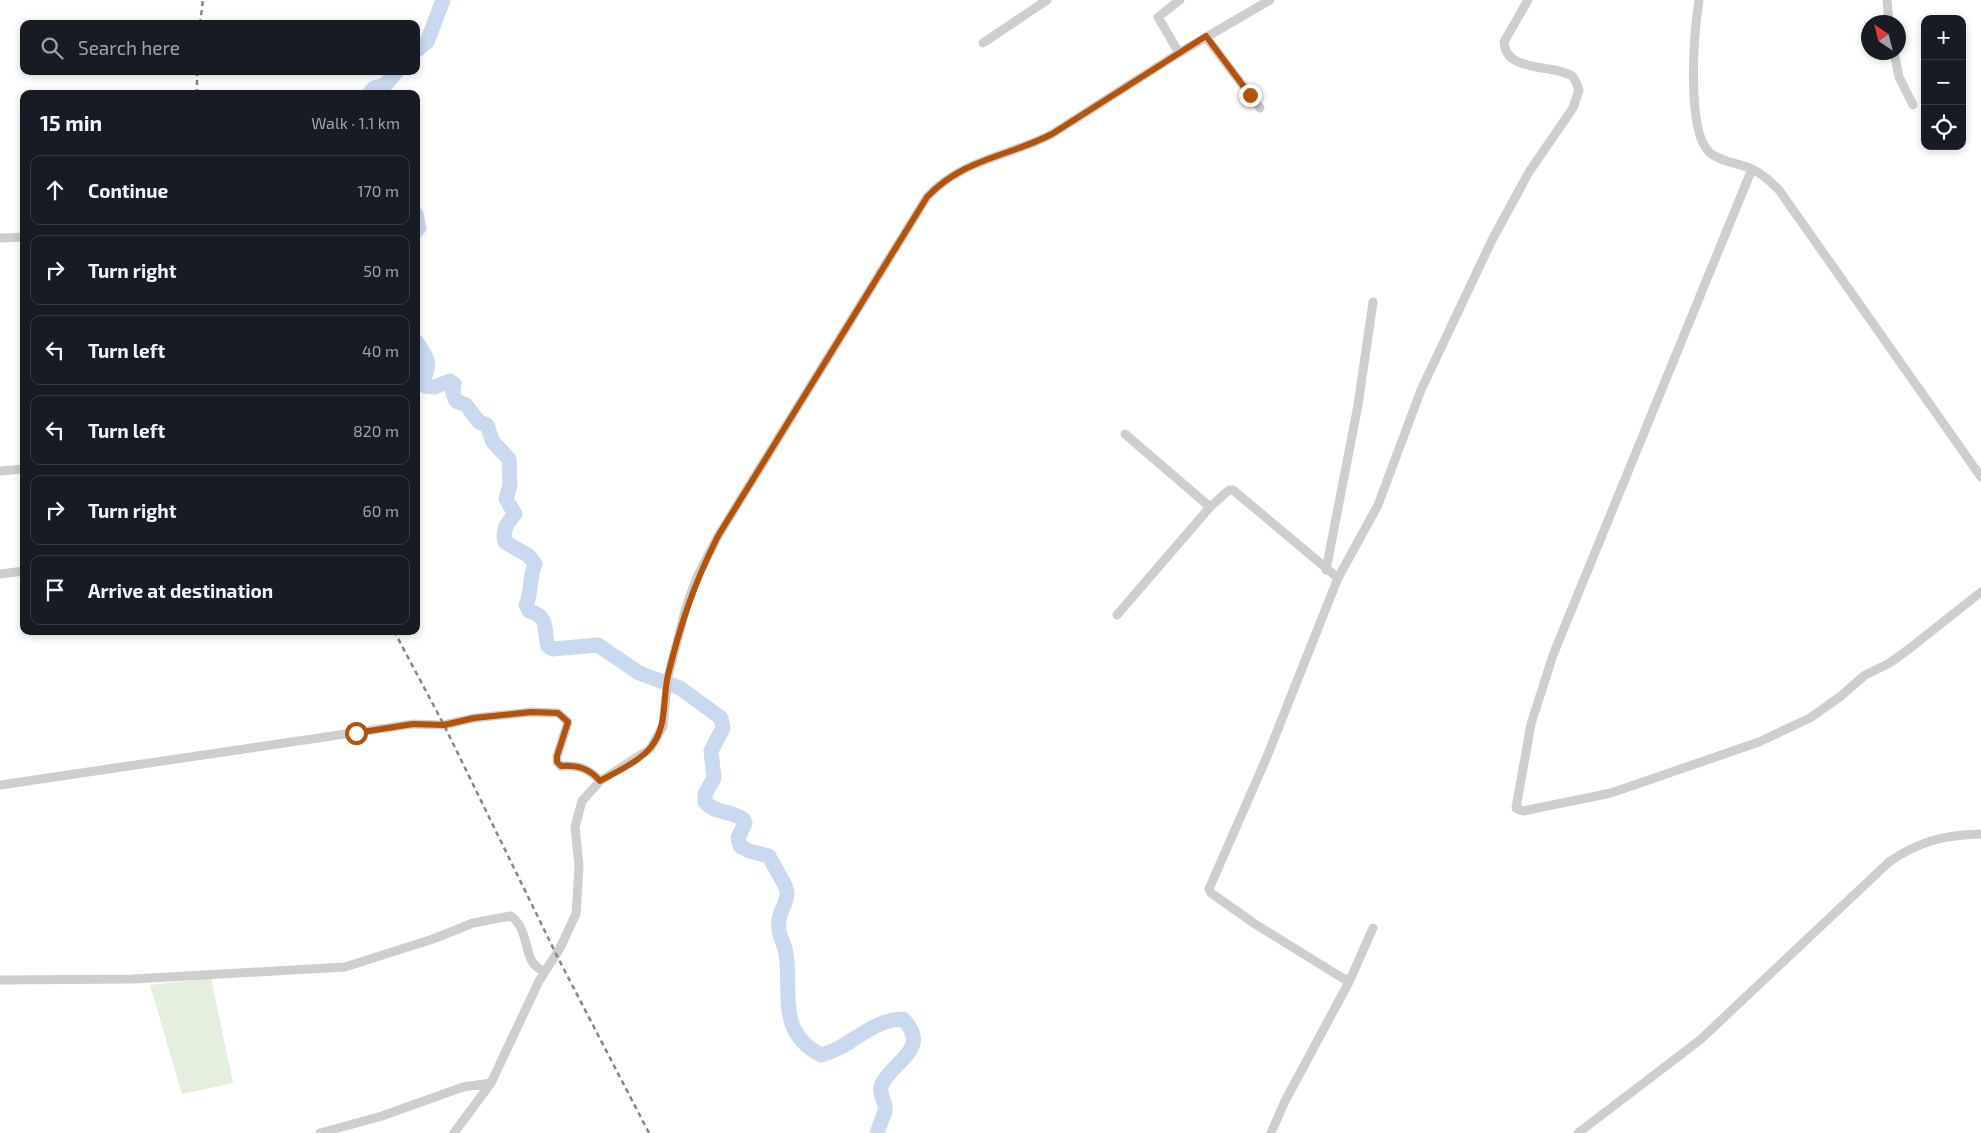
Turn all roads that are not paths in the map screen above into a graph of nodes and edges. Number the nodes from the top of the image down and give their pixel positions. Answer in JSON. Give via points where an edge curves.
{"nodes":[{"id":1,"x":1047,"y":0,"type":"edge"},
{"id":2,"x":1180,"y":0,"type":"edge"},
{"id":3,"x":1270,"y":0,"type":"edge"},
{"id":4,"x":1528,"y":0,"type":"edge"},
{"id":5,"x":1699,"y":0,"type":"edge"},
{"id":6,"x":1887,"y":0,"type":"edge"},
{"id":7,"x":1888,"y":15,"type":"edge"},
{"id":8,"x":1206,"y":36,"type":"junction"},
{"id":9,"x":983,"y":43,"type":"dead end"},
{"id":10,"x":1179,"y":53,"type":"junction"},
{"id":11,"x":1896,"y":60,"type":"edge"},
{"id":12,"x":1912,"y":105,"type":"dead end"},
{"id":13,"x":1260,"y":108,"type":"dead end"},
{"id":14,"x":1752,"y":169,"type":"junction"},
{"id":15,"x":20,"y":237,"type":"edge"},
{"id":16,"x":0,"y":238,"type":"edge"},
{"id":17,"x":1373,"y":302,"type":"dead end"},
{"id":18,"x":1125,"y":434,"type":"dead end"},
{"id":19,"x":20,"y":469,"type":"edge"},
{"id":20,"x":0,"y":471,"type":"edge"},
{"id":21,"x":1981,"y":477,"type":"edge"},
{"id":22,"x":1210,"y":507,"type":"junction"},
{"id":23,"x":1326,"y":570,"type":"junction"},
{"id":24,"x":20,"y":572,"type":"edge"},
{"id":25,"x":0,"y":574,"type":"edge"},
{"id":26,"x":1338,"y":578,"type":"junction"},
{"id":27,"x":1981,"y":592,"type":"edge"},
{"id":28,"x":1117,"y":615,"type":"dead end"},
{"id":29,"x":600,"y":781,"type":"junction"},
{"id":30,"x":0,"y":786,"type":"edge"},
{"id":31,"x":1981,"y":834,"type":"edge"},
{"id":32,"x":1373,"y":928,"type":"dead end"},
{"id":33,"x":544,"y":971,"type":"junction"},
{"id":34,"x":0,"y":980,"type":"edge"},
{"id":35,"x":1349,"y":982,"type":"junction"},
{"id":36,"x":491,"y":1084,"type":"junction"},
{"id":37,"x":320,"y":1133,"type":"edge"},
{"id":38,"x":454,"y":1133,"type":"edge"},
{"id":39,"x":1271,"y":1133,"type":"edge"},
{"id":40,"x":1578,"y":1133,"type":"edge"}],
"edges":[{"from":1,"to":9,"type":"street"},
{"from":2,"to":10,"type":"street","via":[[1158,17]]},
{"from":3,"to":8,"type":"street"},
{"from":4,"to":26,"type":"street","via":[[1504,42],[1507,54],[1531,68],[1564,72],[1574,77],[1579,90],[1573,108],[1529,172],[1492,240],[1421,390],[1378,504]]},
{"from":5,"to":14,"type":"street","via":[[1693,73],[1698,126],[1709,152]]},
{"from":6,"to":7,"type":"street"},
{"from":8,"to":10,"type":"street"},
{"from":8,"to":13,"type":"street"},
{"from":10,"to":29,"type":"street","via":[[1052,134],[1030,146],[1007,150],[955,174],[927,197],[718,536],[686,607],[668,677],[663,726],[650,749]]},
{"from":11,"to":12,"type":"street"},
{"from":14,"to":21,"type":"street","via":[[1779,190]]},
{"from":14,"to":27,"type":"street","via":[[1553,655],[1531,724],[1516,808],[1523,811],[1611,794],[1760,742],[1810,718],[1865,675],[1909,649]]},
{"from":15,"to":16,"type":"street"},
{"from":17,"to":23,"type":"street","via":[[1358,405]]},
{"from":18,"to":22,"type":"street"},
{"from":19,"to":20,"type":"street"},
{"from":22,"to":23,"type":"street","via":[[1225,491],[1233,490]]},
{"from":22,"to":28,"type":"street"},
{"from":23,"to":26,"type":"street"},
{"from":24,"to":25,"type":"street"},
{"from":26,"to":35,"type":"street","via":[[1266,759],[1209,889],[1255,924]]},
{"from":29,"to":30,"type":"street","via":[[587,770],[573,765],[561,766],[557,762],[568,722],[558,713],[531,712],[444,725],[413,724]]},
{"from":29,"to":33,"type":"street","via":[[582,801],[577,813],[575,827],[580,866],[576,914],[560,948]]},
{"from":31,"to":40,"type":"street","via":[[1937,838],[1889,862],[1700,1040]]},
{"from":32,"to":35,"type":"street"},
{"from":33,"to":34,"type":"street","via":[[532,962],[520,925],[511,916],[502,916],[473,922],[433,939],[345,967],[133,979]]},
{"from":33,"to":36,"type":"street"},
{"from":35,"to":39,"type":"street","via":[[1284,1101]]},
{"from":36,"to":37,"type":"street","via":[[463,1088]]},
{"from":36,"to":38,"type":"street"}]}
